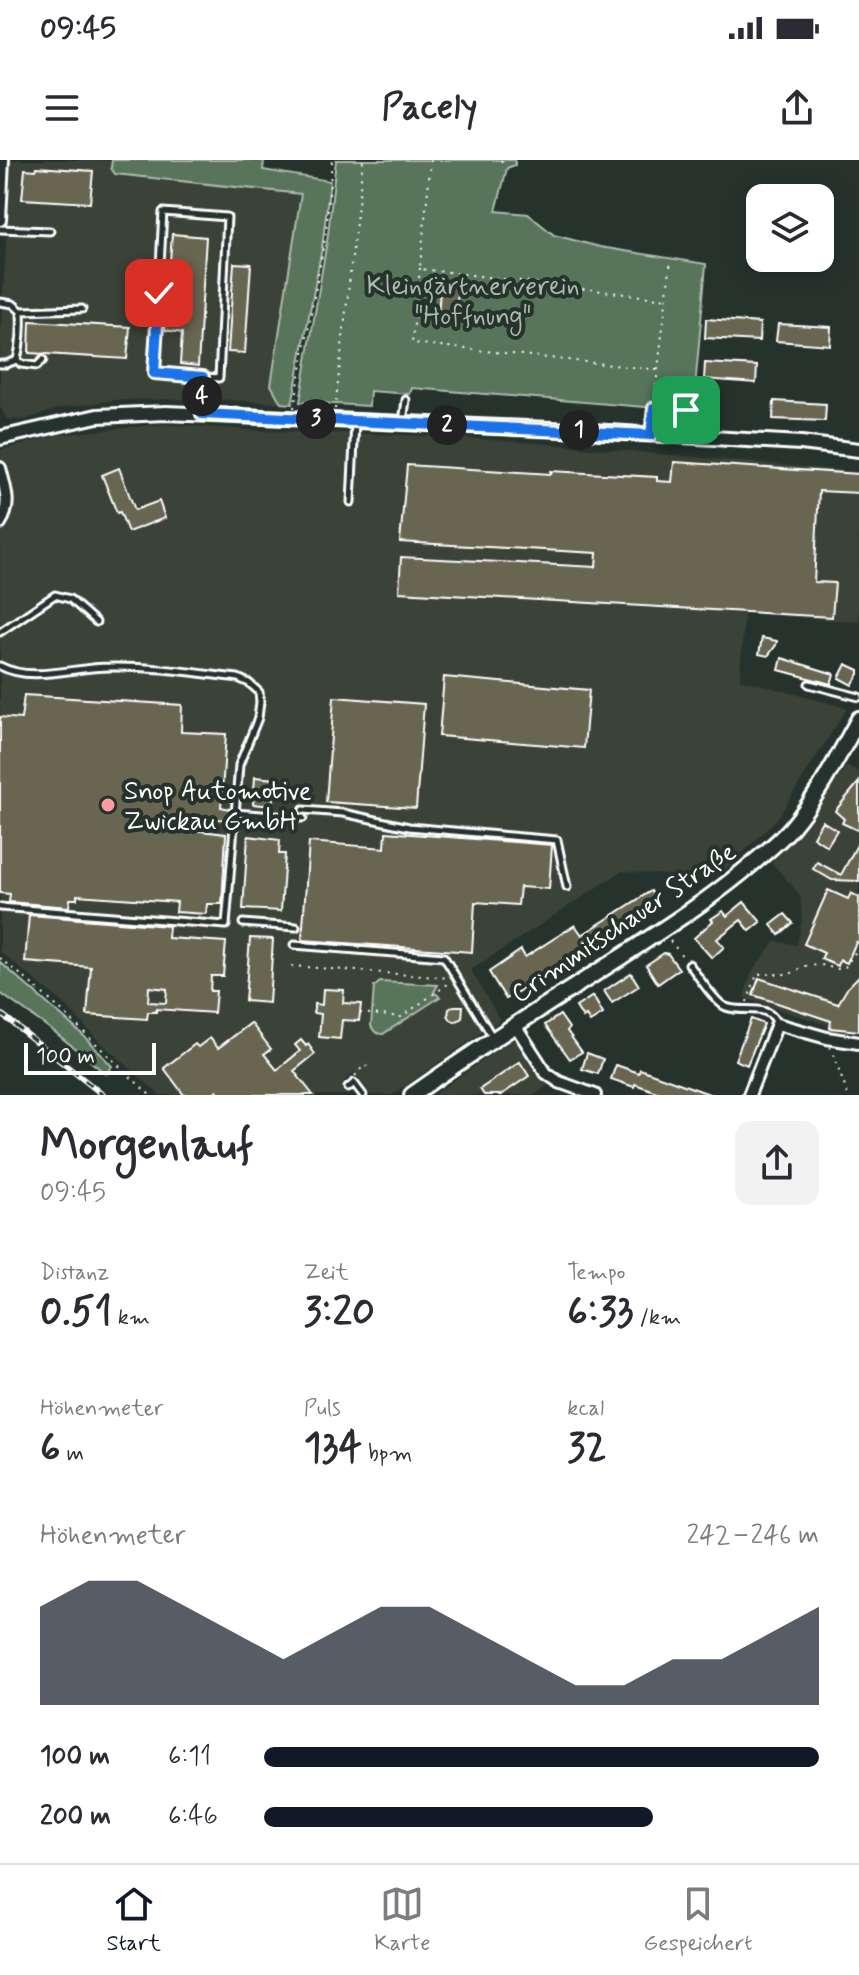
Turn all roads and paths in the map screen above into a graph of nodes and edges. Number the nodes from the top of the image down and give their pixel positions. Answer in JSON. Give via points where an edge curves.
{"nodes":[{"id":1,"x":3,"y":160,"type":"edge"},
{"id":2,"x":332,"y":160,"type":"edge"},
{"id":3,"x":363,"y":160,"type":"edge"},
{"id":4,"x":431,"y":160,"type":"edge"},
{"id":5,"x":501,"y":160,"type":"edge"},
{"id":6,"x":505,"y":165,"type":"dead end"},
{"id":7,"x":0,"y":220,"type":"edge"},
{"id":8,"x":0,"y":229,"type":"edge"},
{"id":9,"x":50,"y":231,"type":"dead end"},
{"id":10,"x":671,"y":260,"type":"dead end"},
{"id":11,"x":420,"y":267,"type":"junction"},
{"id":12,"x":667,"y":299,"type":"junction"},
{"id":13,"x":0,"y":302,"type":"edge"},
{"id":14,"x":82,"y":309,"type":"dead end"},
{"id":15,"x":21,"y":311,"type":"junction"},
{"id":16,"x":17,"y":360,"type":"junction"},
{"id":17,"x":43,"y":360,"type":"dead end"},
{"id":18,"x":0,"y":364,"type":"edge"},
{"id":19,"x":658,"y":370,"type":"junction"},
{"id":20,"x":203,"y":377,"type":"junction"},
{"id":21,"x":406,"y":400,"type":"dead end"},
{"id":22,"x":654,"y":408,"type":"junction"},
{"id":23,"x":686,"y":410,"type":"dead end"},
{"id":24,"x":202,"y":414,"type":"junction"},
{"id":25,"x":292,"y":418,"type":"junction"},
{"id":26,"x":333,"y":420,"type":"junction"},
{"id":27,"x":355,"y":421,"type":"junction"},
{"id":28,"x":403,"y":423,"type":"junction"},
{"id":29,"x":651,"y":435,"type":"junction"},
{"id":30,"x":0,"y":438,"type":"edge"},
{"id":31,"x":859,"y":450,"type":"edge"},
{"id":32,"x":0,"y":468,"type":"edge"},
{"id":33,"x":351,"y":502,"type":"dead end"},
{"id":34,"x":0,"y":523,"type":"edge"},
{"id":35,"x":96,"y":622,"type":"dead end"},
{"id":36,"x":0,"y":632,"type":"edge"},
{"id":37,"x":0,"y":666,"type":"edge"},
{"id":38,"x":809,"y":684,"type":"dead end"},
{"id":39,"x":859,"y":697,"type":"edge"},
{"id":40,"x":859,"y":721,"type":"edge"},
{"id":41,"x":303,"y":810,"type":"dead end"},
{"id":42,"x":235,"y":813,"type":"junction"},
{"id":43,"x":303,"y":818,"type":"dead end"},
{"id":44,"x":567,"y":887,"type":"dead end"},
{"id":45,"x":0,"y":907,"type":"edge"},
{"id":46,"x":243,"y":923,"type":"dead end"},
{"id":47,"x":296,"y":927,"type":"dead end"},
{"id":48,"x":661,"y":931,"type":"junction"},
{"id":49,"x":294,"y":945,"type":"dead end"},
{"id":50,"x":859,"y":947,"type":"edge"},
{"id":51,"x":0,"y":958,"type":"edge"},
{"id":52,"x":689,"y":964,"type":"joint"},
{"id":53,"x":291,"y":966,"type":"dead end"},
{"id":54,"x":457,"y":978,"type":"junction"},
{"id":55,"x":448,"y":984,"type":"dead end"},
{"id":56,"x":745,"y":1010,"type":"junction"},
{"id":57,"x":360,"y":1013,"type":"dead end"},
{"id":58,"x":777,"y":1024,"type":"junction"},
{"id":59,"x":515,"y":1025,"type":"junction"},
{"id":60,"x":493,"y":1039,"type":"junction"},
{"id":61,"x":859,"y":1043,"type":"edge"},
{"id":62,"x":832,"y":1052,"type":"dead end"},
{"id":63,"x":368,"y":1067,"type":"dead end"},
{"id":64,"x":346,"y":1086,"type":"joint"},
{"id":65,"x":150,"y":1095,"type":"edge"},
{"id":66,"x":363,"y":1095,"type":"edge"},
{"id":67,"x":412,"y":1095,"type":"edge"},
{"id":68,"x":595,"y":1095,"type":"edge"},
{"id":69,"x":749,"y":1095,"type":"edge"},
{"id":70,"x":848,"y":1095,"type":"edge"}],
"edges":[{"from":1,"to":7,"type":"street"},
{"from":2,"to":25,"type":"path","via":[[326,232]]},
{"from":3,"to":26,"type":"path"},
{"from":4,"to":11,"type":"path"},
{"from":5,"to":6,"type":"path"},
{"from":8,"to":9,"type":"lane"},
{"from":10,"to":12,"type":"path"},
{"from":11,"to":12,"type":"path"},
{"from":11,"to":19,"type":"path","via":[[412,343]]},
{"from":12,"to":19,"type":"path"},
{"from":13,"to":15,"type":"lane"},
{"from":14,"to":15,"type":"lane"},
{"from":15,"to":16,"type":"lane"},
{"from":16,"to":17,"type":"lane","via":[[37,366]]},
{"from":16,"to":18,"type":"lane"},
{"from":19,"to":22,"type":"path"},
{"from":20,"to":20,"type":"lane","via":[[219,378],[227,217],[163,212],[154,373]]},
{"from":20,"to":24,"type":"lane"},
{"from":21,"to":28,"type":"lane"},
{"from":22,"to":23,"type":"lane"},
{"from":22,"to":29,"type":"lane"},
{"from":24,"to":25,"type":"street"},
{"from":24,"to":30,"type":"street","via":[[97,416]]},
{"from":25,"to":26,"type":"street"},
{"from":26,"to":27,"type":"street"},
{"from":27,"to":28,"type":"street"},
{"from":27,"to":33,"type":"lane"},
{"from":28,"to":29,"type":"street"},
{"from":29,"to":31,"type":"street"},
{"from":32,"to":34,"type":"street","via":[[7,499]]},
{"from":35,"to":36,"type":"lane","via":[[70,599],[55,595]]},
{"from":37,"to":42,"type":"lane","via":[[32,674],[108,667],[162,669],[249,683],[259,692],[260,702],[239,765]]},
{"from":38,"to":39,"type":"lane"},
{"from":40,"to":48,"type":"main road","name":"Crimmitschauer Straße","via":[[790,829],[717,893]]},
{"from":41,"to":44,"type":"lane","via":[[409,827],[557,840]]},
{"from":42,"to":43,"type":"lane"},
{"from":42,"to":45,"type":"lane","via":[[226,925]]},
{"from":46,"to":47,"type":"lane"},
{"from":48,"to":52,"type":"path"},
{"from":48,"to":59,"type":"main road","name":"Crimmitschauer Straße"},
{"from":49,"to":54,"type":"lane","via":[[444,957]]},
{"from":50,"to":56,"type":"path","via":[[845,967],[806,966],[790,974],[757,974]]},
{"from":51,"to":65,"type":"path"},
{"from":52,"to":56,"type":"lane","via":[[723,1006]]},
{"from":53,"to":54,"type":"path"},
{"from":54,"to":60,"type":"lane"},
{"from":55,"to":57,"type":"path","via":[[401,1017]]},
{"from":56,"to":58,"type":"lane","via":[[762,1010]]},
{"from":58,"to":61,"type":"street"},
{"from":58,"to":69,"type":"street"},
{"from":59,"to":60,"type":"main road","name":"Crimmitschauer Straße"},
{"from":59,"to":68,"type":"street","via":[[546,1073]]},
{"from":60,"to":67,"type":"main road","name":"Crimmitschauer Straße"},
{"from":62,"to":70,"type":"path"},
{"from":63,"to":64,"type":"path","via":[[364,1065]]},
{"from":64,"to":66,"type":"lane","via":[[354,1083]]}]}
